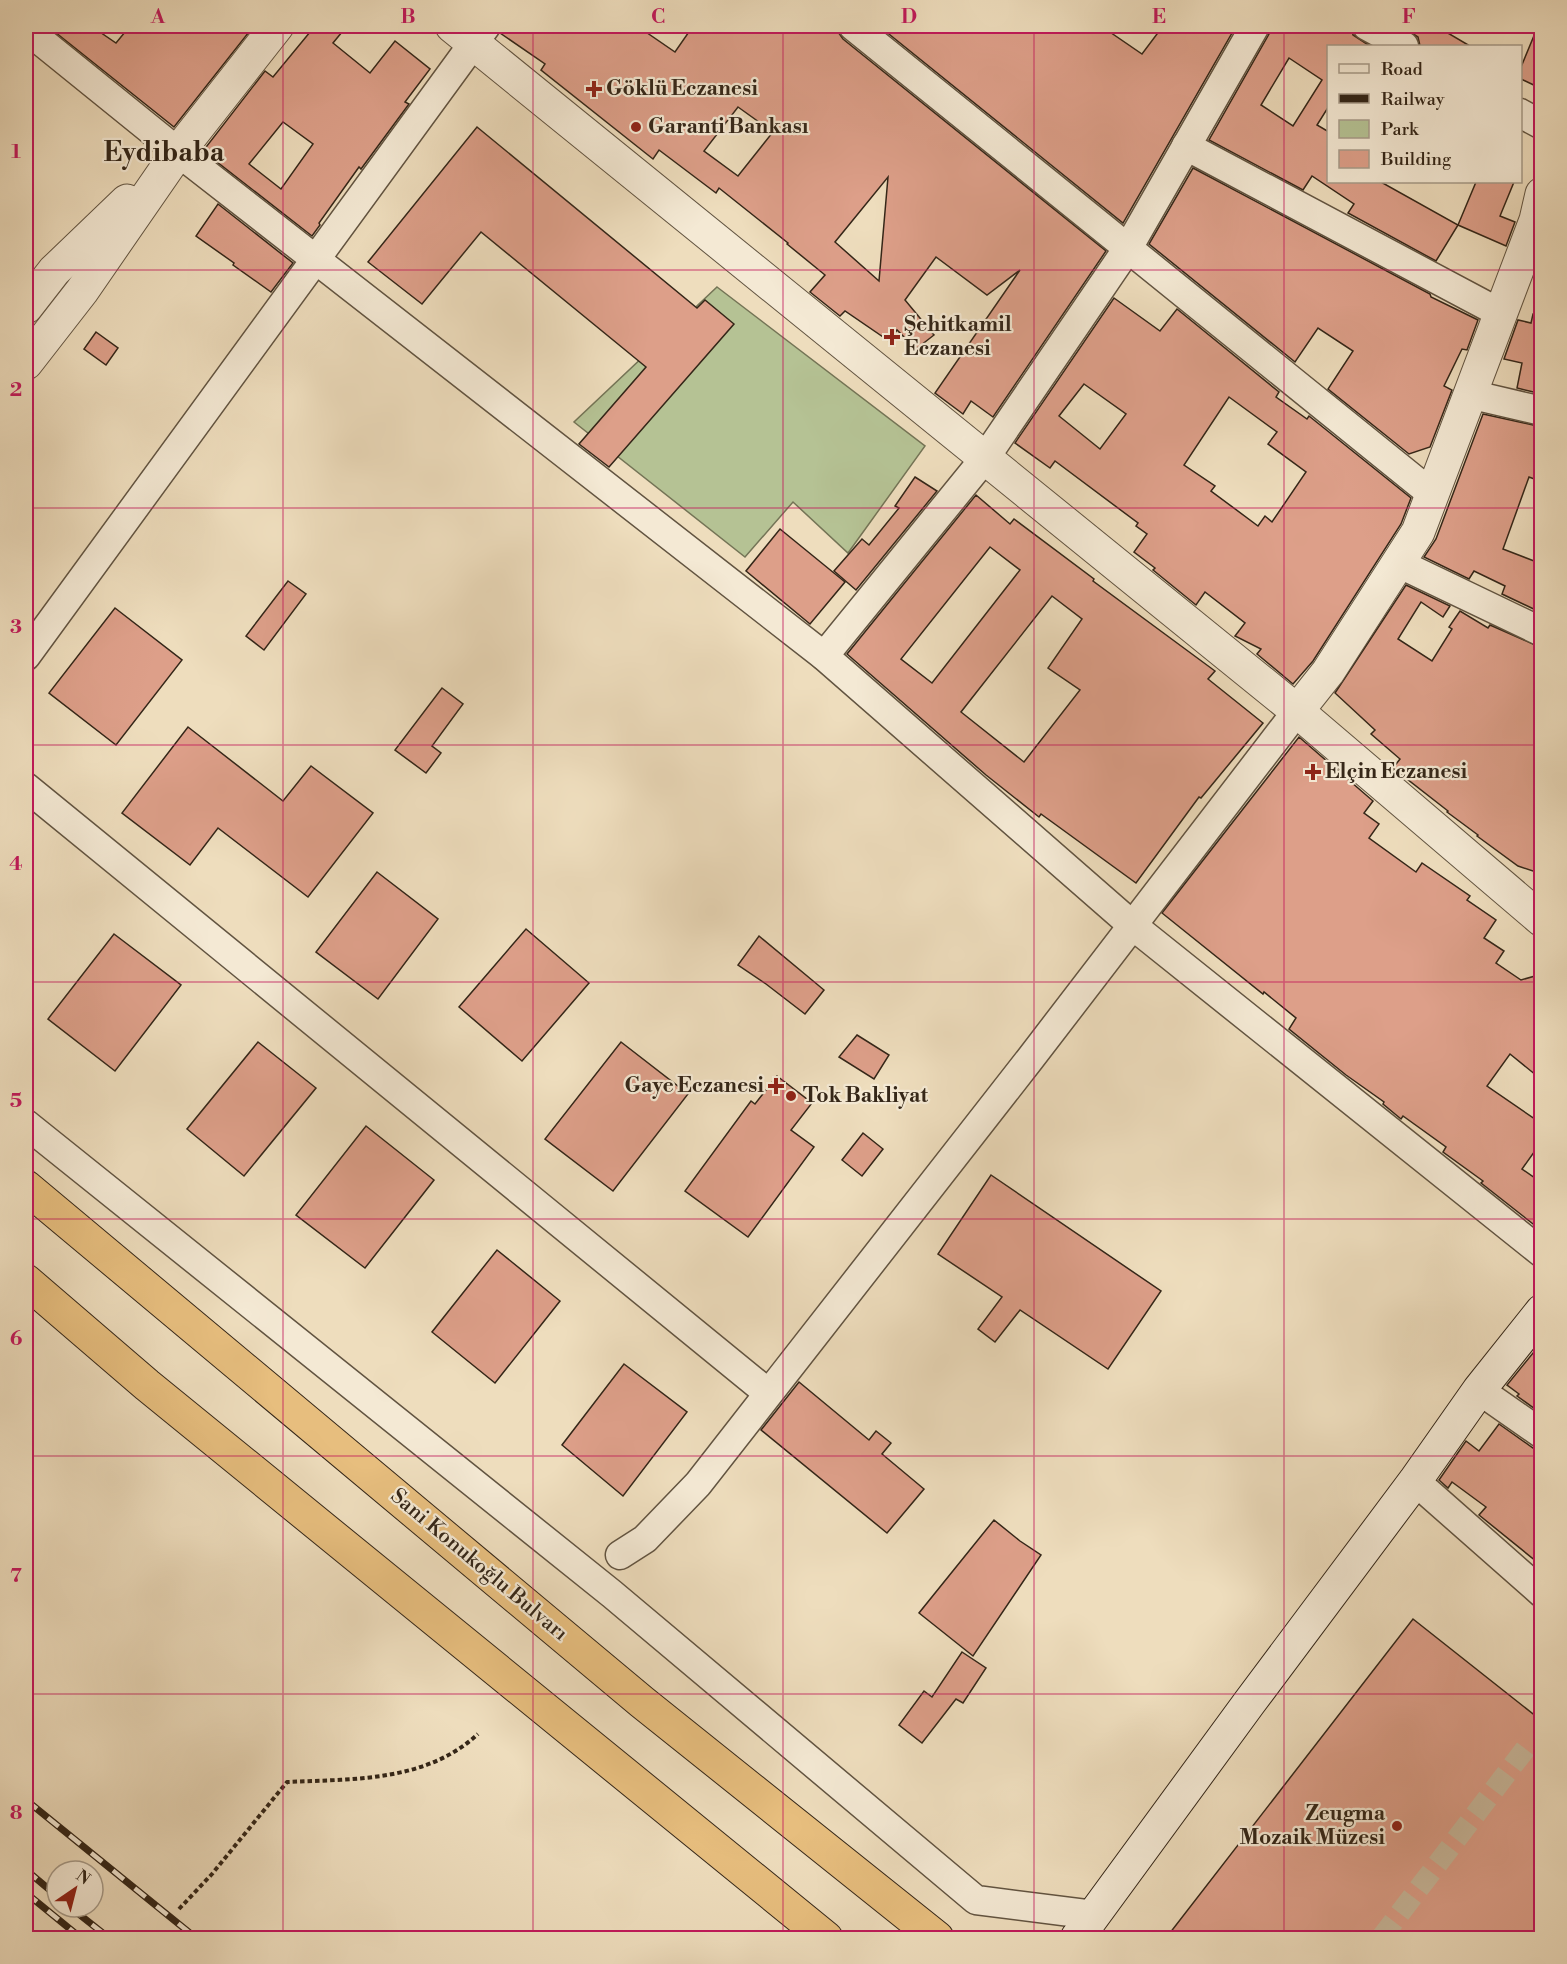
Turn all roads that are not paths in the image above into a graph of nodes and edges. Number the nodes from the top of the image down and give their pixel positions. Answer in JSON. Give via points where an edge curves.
{"nodes":[{"id":1,"x":277,"y":26,"type":"edge"},
{"id":2,"x":853,"y":26,"type":"edge"},
{"id":3,"x":1255,"y":26,"type":"edge"},
{"id":4,"x":1367,"y":26,"type":"edge"},
{"id":5,"x":26,"y":29,"type":"edge"},
{"id":6,"x":470,"y":31,"type":"edge"},
{"id":7,"x":1402,"y":45,"type":"edge"},
{"id":8,"x":1522,"y":114,"type":"edge"},
{"id":9,"x":1542,"y":125,"type":"edge"},
{"id":10,"x":1186,"y":146,"type":"junction"},
{"id":11,"x":178,"y":152,"type":"junction"},
{"id":12,"x":1540,"y":211,"type":"edge"},
{"id":13,"x":1128,"y":248,"type":"junction"},
{"id":14,"x":315,"y":258,"type":"junction"},
{"id":15,"x":26,"y":307,"type":"edge"},
{"id":16,"x":1500,"y":313,"type":"junction"},
{"id":17,"x":26,"y":363,"type":"edge"},
{"id":18,"x":1469,"y":394,"type":"junction"},
{"id":19,"x":1542,"y":411,"type":"edge"},
{"id":20,"x":985,"y":458,"type":"junction"},
{"id":21,"x":1432,"y":494,"type":"junction"},
{"id":22,"x":1398,"y":563,"type":"junction"},
{"id":23,"x":1542,"y":632,"type":"edge"},
{"id":24,"x":26,"y":656,"type":"edge"},
{"id":25,"x":824,"y":656,"type":"junction"},
{"id":26,"x":1297,"y":711,"type":"junction"},
{"id":27,"x":26,"y":787,"type":"edge"},
{"id":28,"x":1542,"y":920,"type":"edge"},
{"id":29,"x":1132,"y":925,"type":"junction"},
{"id":30,"x":26,"y":1124,"type":"edge"},
{"id":31,"x":26,"y":1187,"type":"edge"},
{"id":32,"x":1542,"y":1252,"type":"edge"},
{"id":33,"x":26,"y":1281,"type":"edge"},
{"id":34,"x":1542,"y":1311,"type":"edge"},
{"id":35,"x":1479,"y":1390,"type":"junction"},
{"id":36,"x":768,"y":1393,"type":"junction"},
{"id":37,"x":1542,"y":1434,"type":"edge"},
{"id":38,"x":1415,"y":1481,"type":"junction"},
{"id":39,"x":620,"y":1555,"type":"dead end"},
{"id":40,"x":1542,"y":1593,"type":"edge"},
{"id":41,"x":1086,"y":1927,"type":"edge"},
{"id":42,"x":826,"y":1938,"type":"edge"},
{"id":43,"x":937,"y":1938,"type":"edge"}],
"edges":[{"from":1,"to":11,"type":"street"},
{"from":2,"to":13,"type":"street"},
{"from":3,"to":10,"type":"street"},
{"from":4,"to":7,"type":"street"},
{"from":5,"to":11,"type":"street"},
{"from":6,"to":14,"type":"street"},
{"from":6,"to":20,"type":"street"},
{"from":8,"to":9,"type":"street"},
{"from":10,"to":13,"type":"street"},
{"from":10,"to":16,"type":"street"},
{"from":11,"to":14,"type":"street"},
{"from":11,"to":15,"type":"street","via":[[54,271]]},
{"from":11,"to":17,"type":"street","via":[[82,291]]},
{"from":12,"to":16,"type":"street"},
{"from":13,"to":20,"type":"street"},
{"from":13,"to":21,"type":"street"},
{"from":14,"to":24,"type":"street"},
{"from":14,"to":25,"type":"street"},
{"from":16,"to":18,"type":"street"},
{"from":18,"to":19,"type":"street"},
{"from":18,"to":21,"type":"street"},
{"from":20,"to":25,"type":"street"},
{"from":20,"to":26,"type":"street"},
{"from":21,"to":22,"type":"street","via":[[1418,532]]},
{"from":22,"to":23,"type":"street"},
{"from":22,"to":26,"type":"street","via":[[1328,672]]},
{"from":25,"to":29,"type":"street"},
{"from":26,"to":28,"type":"street"},
{"from":26,"to":29,"type":"street"},
{"from":27,"to":36,"type":"street"},
{"from":29,"to":32,"type":"street"},
{"from":29,"to":36,"type":"street"},
{"from":30,"to":41,"type":"street","via":[[612,1594],[976,1900]]},
{"from":31,"to":43,"type":"highway","name":"Sani Konukoğlu Bulvarı","via":[[642,1702]]},
{"from":33,"to":42,"type":"highway","via":[[147,1385]]},
{"from":34,"to":35,"type":"street"},
{"from":35,"to":37,"type":"street"},
{"from":35,"to":38,"type":"street"},
{"from":36,"to":39,"type":"street","via":[[698,1484],[645,1539]]},
{"from":38,"to":40,"type":"street"},
{"from":38,"to":41,"type":"street"}]}
